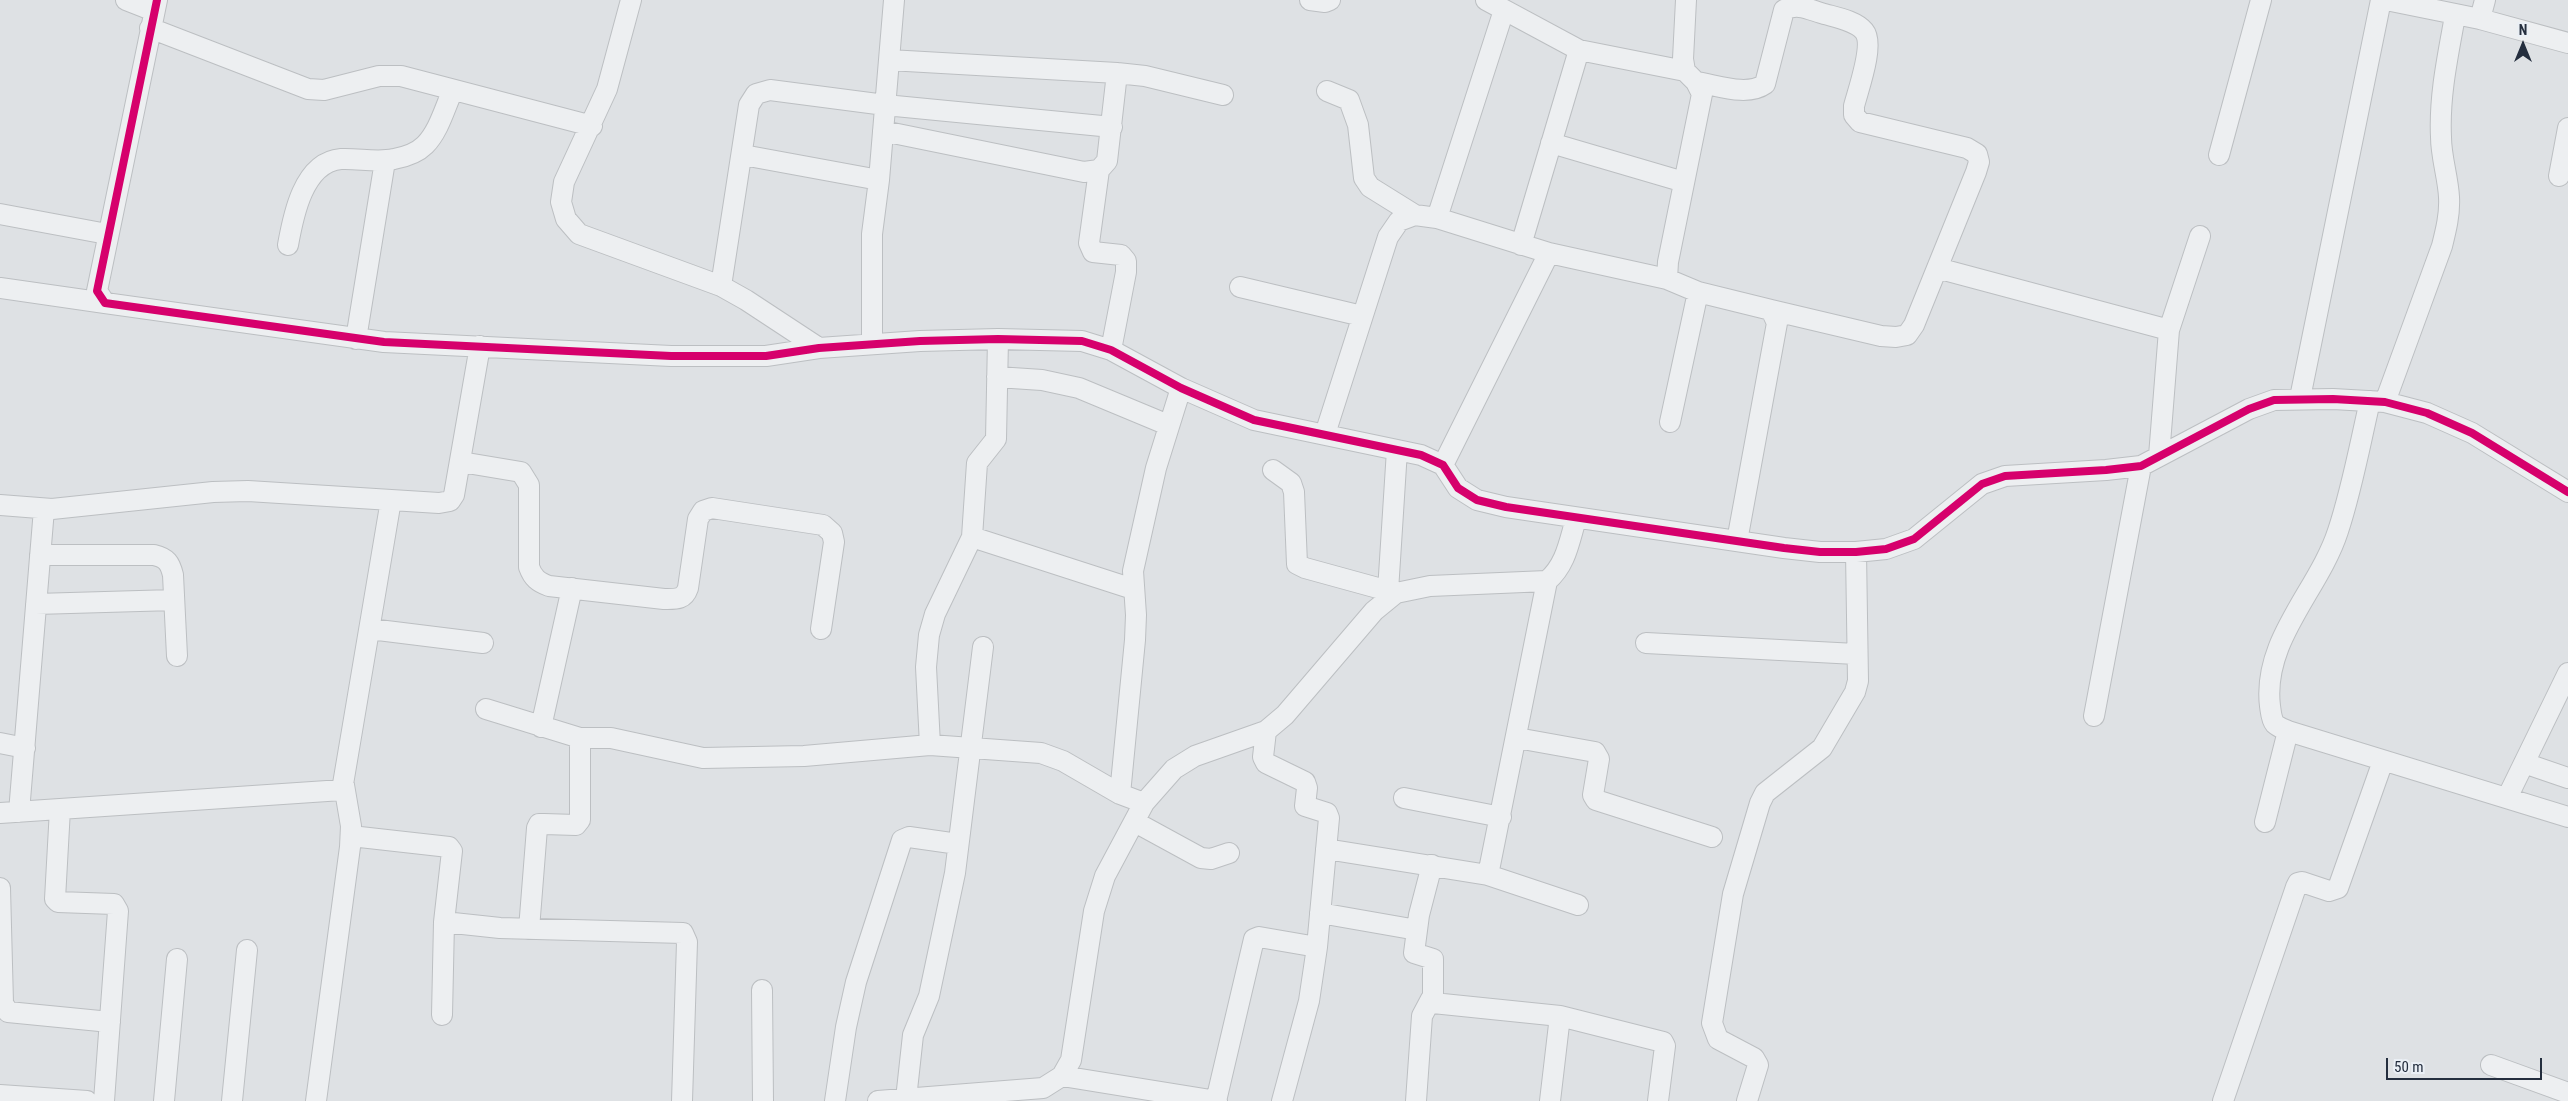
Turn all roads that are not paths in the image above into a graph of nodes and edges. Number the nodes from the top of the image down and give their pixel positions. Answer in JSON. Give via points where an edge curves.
{"nodes":[{"id":1,"x":126,"y":0,"type":"edge"},
{"id":2,"x":631,"y":0,"type":"edge"},
{"id":3,"x":894,"y":0,"type":"edge"},
{"id":4,"x":1310,"y":0,"type":"edge"},
{"id":5,"x":1330,"y":0,"type":"edge"},
{"id":6,"x":1486,"y":0,"type":"edge"},
{"id":7,"x":1686,"y":0,"type":"edge"},
{"id":8,"x":2261,"y":0,"type":"edge"},
{"id":9,"x":2381,"y":0,"type":"edge"},
{"id":10,"x":2386,"y":0,"type":"edge"},
{"id":11,"x":2485,"y":0,"type":"edge"},
{"id":12,"x":1504,"y":10,"type":"junction"},
{"id":13,"x":154,"y":13,"type":"edge"},
{"id":14,"x":2455,"y":16,"type":"junction"},
{"id":15,"x":2480,"y":20,"type":"junction"},
{"id":16,"x":2568,"y":43,"type":"edge"},
{"id":17,"x":1579,"y":50,"type":"junction"},
{"id":18,"x":889,"y":60,"type":"junction"},
{"id":19,"x":1117,"y":73,"type":"junction"},
{"id":20,"x":1690,"y":76,"type":"junction"},
{"id":21,"x":453,"y":90,"type":"junction"},
{"id":22,"x":1327,"y":91,"type":"dead end"},
{"id":23,"x":1223,"y":95,"type":"dead end"},
{"id":24,"x":885,"y":105,"type":"junction"},
{"id":25,"x":592,"y":126,"type":"junction"},
{"id":26,"x":1112,"y":127,"type":"junction"},
{"id":27,"x":2568,"y":128,"type":"edge"},
{"id":28,"x":883,"y":131,"type":"junction"},
{"id":29,"x":1551,"y":143,"type":"junction"},
{"id":30,"x":743,"y":155,"type":"junction"},
{"id":31,"x":2219,"y":155,"type":"dead end"},
{"id":32,"x":386,"y":161,"type":"junction"},
{"id":33,"x":1099,"y":170,"type":"junction"},
{"id":34,"x":2559,"y":176,"type":"dead end"},
{"id":35,"x":879,"y":180,"type":"junction"},
{"id":36,"x":1684,"y":182,"type":"junction"},
{"id":37,"x":0,"y":214,"type":"edge"},
{"id":38,"x":1415,"y":215,"type":"junction"},
{"id":39,"x":1437,"y":218,"type":"junction"},
{"id":40,"x":107,"y":234,"type":"junction"},
{"id":41,"x":2200,"y":236,"type":"dead end"},
{"id":42,"x":288,"y":246,"type":"dead end"},
{"id":43,"x":1520,"y":246,"type":"junction"},
{"id":44,"x":1548,"y":253,"type":"junction"},
{"id":45,"x":1937,"y":268,"type":"junction"},
{"id":46,"x":1667,"y":279,"type":"junction"},
{"id":47,"x":721,"y":286,"type":"junction"},
{"id":48,"x":1240,"y":287,"type":"dead end"},
{"id":49,"x":0,"y":288,"type":"edge"},
{"id":50,"x":1698,"y":292,"type":"junction"},
{"id":51,"x":105,"y":303,"type":"junction"},
{"id":52,"x":1771,"y":310,"type":"junction"},
{"id":53,"x":1362,"y":316,"type":"junction"},
{"id":54,"x":2169,"y":330,"type":"junction"},
{"id":55,"x":356,"y":339,"type":"junction"},
{"id":56,"x":998,"y":339,"type":"junction"},
{"id":57,"x":872,"y":343,"type":"junction"},
{"id":58,"x":480,"y":346,"type":"junction"},
{"id":59,"x":819,"y":348,"type":"junction"},
{"id":60,"x":1111,"y":350,"type":"junction"},
{"id":61,"x":997,"y":377,"type":"junction"},
{"id":62,"x":1181,"y":388,"type":"junction"},
{"id":63,"x":2300,"y":398,"type":"junction"},
{"id":64,"x":2378,"y":401,"type":"junction"},
{"id":65,"x":1670,"y":422,"type":"dead end"},
{"id":66,"x":1168,"y":425,"type":"junction"},
{"id":67,"x":1325,"y":434,"type":"junction"},
{"id":68,"x":1397,"y":450,"type":"junction"},
{"id":69,"x":2159,"y":456,"type":"junction"},
{"id":70,"x":461,"y":462,"type":"junction"},
{"id":71,"x":1443,"y":465,"type":"junction"},
{"id":72,"x":2142,"y":466,"type":"junction"},
{"id":73,"x":1273,"y":470,"type":"dead end"},
{"id":74,"x":2568,"y":492,"type":"edge"},
{"id":75,"x":391,"y":500,"type":"junction"},
{"id":76,"x":0,"y":506,"type":"edge"},
{"id":77,"x":44,"y":509,"type":"junction"},
{"id":78,"x":1576,"y":519,"type":"junction"},
{"id":79,"x":972,"y":537,"type":"junction"},
{"id":80,"x":1738,"y":541,"type":"junction"},
{"id":81,"x":1856,"y":552,"type":"junction"},
{"id":82,"x":40,"y":555,"type":"junction"},
{"id":83,"x":1547,"y":581,"type":"junction"},
{"id":84,"x":572,"y":588,"type":"junction"},
{"id":85,"x":1133,"y":590,"type":"junction"},
{"id":86,"x":1392,"y":592,"type":"junction"},
{"id":87,"x":174,"y":600,"type":"junction"},
{"id":88,"x":36,"y":604,"type":"junction"},
{"id":89,"x":370,"y":629,"type":"junction"},
{"id":90,"x":821,"y":629,"type":"dead end"},
{"id":91,"x":483,"y":643,"type":"dead end"},
{"id":92,"x":1646,"y":643,"type":"dead end"},
{"id":93,"x":983,"y":647,"type":"dead end"},
{"id":94,"x":1856,"y":654,"type":"junction"},
{"id":95,"x":177,"y":656,"type":"dead end"},
{"id":96,"x":2568,"y":673,"type":"edge"},
{"id":97,"x":486,"y":709,"type":"dead end"},
{"id":98,"x":2094,"y":716,"type":"dead end"},
{"id":99,"x":541,"y":727,"type":"junction"},
{"id":100,"x":1266,"y":731,"type":"junction"},
{"id":101,"x":2288,"y":731,"type":"junction"},
{"id":102,"x":580,"y":738,"type":"junction"},
{"id":103,"x":1517,"y":738,"type":"junction"},
{"id":104,"x":0,"y":743,"type":"edge"},
{"id":105,"x":930,"y":745,"type":"junction"},
{"id":106,"x":969,"y":747,"type":"junction"},
{"id":107,"x":25,"y":748,"type":"junction"},
{"id":108,"x":2383,"y":761,"type":"junction"},
{"id":109,"x":2524,"y":763,"type":"junction"},
{"id":110,"x":2568,"y":778,"type":"edge"},
{"id":111,"x":344,"y":785,"type":"junction"},
{"id":112,"x":1120,"y":794,"type":"junction"},
{"id":113,"x":1404,"y":798,"type":"dead end"},
{"id":114,"x":2506,"y":798,"type":"junction"},
{"id":115,"x":1144,"y":803,"type":"junction"},
{"id":116,"x":60,"y":809,"type":"junction"},
{"id":117,"x":10,"y":813,"type":"edge"},
{"id":118,"x":1500,"y":817,"type":"junction"},
{"id":119,"x":2568,"y":817,"type":"edge"},
{"id":120,"x":1134,"y":822,"type":"junction"},
{"id":121,"x":2265,"y":822,"type":"dead end"},
{"id":122,"x":351,"y":836,"type":"junction"},
{"id":123,"x":1712,"y":837,"type":"dead end"},
{"id":124,"x":958,"y":844,"type":"junction"},
{"id":125,"x":1326,"y":849,"type":"junction"},
{"id":126,"x":1228,"y":853,"type":"dead end"},
{"id":127,"x":1432,"y":865,"type":"junction"},
{"id":128,"x":1488,"y":876,"type":"junction"},
{"id":129,"x":0,"y":888,"type":"edge"},
{"id":130,"x":1578,"y":905,"type":"dead end"},
{"id":131,"x":1320,"y":913,"type":"junction"},
{"id":132,"x":444,"y":922,"type":"junction"},
{"id":133,"x":529,"y":929,"type":"junction"},
{"id":134,"x":1416,"y":930,"type":"junction"},
{"id":135,"x":1317,"y":947,"type":"junction"},
{"id":136,"x":247,"y":950,"type":"dead end"},
{"id":137,"x":177,"y":959,"type":"dead end"},
{"id":138,"x":2,"y":971,"type":"edge"},
{"id":139,"x":762,"y":990,"type":"dead end"},
{"id":140,"x":1431,"y":999,"type":"junction"},
{"id":141,"x":442,"y":1015,"type":"dead end"},
{"id":142,"x":1560,"y":1016,"type":"junction"},
{"id":143,"x":110,"y":1022,"type":"junction"},
{"id":144,"x":2491,"y":1065,"type":"dead end"},
{"id":145,"x":1062,"y":1076,"type":"junction"},
{"id":146,"x":2568,"y":1093,"type":"edge"},
{"id":147,"x":0,"y":1095,"type":"edge"},
{"id":148,"x":1144,"y":1095,"type":"edge"},
{"id":149,"x":31,"y":1099,"type":"edge"},
{"id":150,"x":911,"y":1099,"type":"edge"},
{"id":151,"x":87,"y":1101,"type":"edge"},
{"id":152,"x":104,"y":1101,"type":"edge"},
{"id":153,"x":164,"y":1101,"type":"edge"},
{"id":154,"x":232,"y":1101,"type":"edge"},
{"id":155,"x":316,"y":1101,"type":"edge"},
{"id":156,"x":682,"y":1101,"type":"edge"},
{"id":157,"x":763,"y":1101,"type":"edge"},
{"id":158,"x":835,"y":1101,"type":"edge"},
{"id":159,"x":878,"y":1101,"type":"edge"},
{"id":160,"x":1216,"y":1101,"type":"edge"},
{"id":161,"x":1282,"y":1101,"type":"edge"},
{"id":162,"x":1416,"y":1101,"type":"edge"},
{"id":163,"x":1550,"y":1101,"type":"edge"},
{"id":164,"x":1658,"y":1101,"type":"edge"},
{"id":165,"x":1747,"y":1101,"type":"edge"},
{"id":166,"x":2224,"y":1101,"type":"edge"}],
"edges":[{"from":1,"to":13,"type":"street"},
{"from":2,"to":25,"type":"street","via":[[607,88]]},
{"from":3,"to":18,"type":"street"},
{"from":4,"to":5,"type":"street"},
{"from":6,"to":12,"type":"street"},
{"from":7,"to":20,"type":"street"},
{"from":8,"to":31,"type":"street"},
{"from":9,"to":63,"type":"street"},
{"from":10,"to":14,"type":"street"},
{"from":11,"to":15,"type":"street"},
{"from":12,"to":17,"type":"street"},
{"from":12,"to":39,"type":"street"},
{"from":13,"to":21,"type":"street","via":[[308,89],[324,90],[379,76],[401,76]]},
{"from":13,"to":40,"type":"street"},
{"from":14,"to":15,"type":"street"},
{"from":14,"to":64,"type":"street","via":[[2441,109],[2440,138],[2449,198],[2447,223],[2440,254]]},
{"from":15,"to":16,"type":"street"},
{"from":17,"to":20,"type":"street"},
{"from":17,"to":29,"type":"street"},
{"from":18,"to":19,"type":"street"},
{"from":18,"to":24,"type":"street"},
{"from":19,"to":23,"type":"street","via":[[1145,76]]},
{"from":19,"to":26,"type":"street"},
{"from":20,"to":36,"type":"street","via":[[1702,94]]},
{"from":20,"to":45,"type":"street","via":[[1744,90],[1757,90],[1765,84],[1784,10],[1792,6],[1856,25],[1864,31],[1868,51],[1854,115],[1860,122],[1967,148],[1977,154],[1976,172]]},
{"from":21,"to":25,"type":"street"},
{"from":21,"to":32,"type":"street","via":[[426,144],[402,158]]},
{"from":22,"to":38,"type":"street","via":[[1349,100],[1354,110],[1364,178],[1370,187]]},
{"from":24,"to":26,"type":"street"},
{"from":24,"to":28,"type":"street"},
{"from":24,"to":30,"type":"street","via":[[770,90],[756,94],[749,105]]},
{"from":25,"to":47,"type":"street","via":[[564,182],[561,202],[566,219],[579,234]]},
{"from":26,"to":33,"type":"street","via":[[1107,162]]},
{"from":27,"to":34,"type":"street"},
{"from":28,"to":33,"type":"street","via":[[1084,172]]},
{"from":28,"to":35,"type":"street"},
{"from":29,"to":36,"type":"street"},
{"from":29,"to":43,"type":"street"},
{"from":30,"to":35,"type":"street"},
{"from":30,"to":47,"type":"street"},
{"from":32,"to":42,"type":"street","via":[[338,159],[325,164],[311,177],[297,204]]},
{"from":32,"to":55,"type":"street"},
{"from":33,"to":60,"type":"street","via":[[1089,243],[1093,252],[1121,255],[1126,261]]},
{"from":35,"to":57,"type":"street","via":[[871,259]]},
{"from":36,"to":46,"type":"street"},
{"from":37,"to":40,"type":"street"},
{"from":38,"to":39,"type":"street"},
{"from":38,"to":53,"type":"street","via":[[1398,221],[1388,237]]},
{"from":39,"to":43,"type":"street"},
{"from":40,"to":51,"type":"street","via":[[97,291]]},
{"from":41,"to":54,"type":"street"},
{"from":43,"to":44,"type":"street"},
{"from":44,"to":46,"type":"street"},
{"from":44,"to":71,"type":"street"},
{"from":45,"to":52,"type":"street","via":[[1908,335],[1896,338],[1881,336]]},
{"from":45,"to":54,"type":"street"},
{"from":46,"to":50,"type":"street"},
{"from":47,"to":59,"type":"street"},
{"from":48,"to":53,"type":"street"},
{"from":49,"to":51,"type":"street"},
{"from":50,"to":52,"type":"street"},
{"from":50,"to":65,"type":"street"},
{"from":51,"to":55,"type":"street"},
{"from":52,"to":80,"type":"street","via":[[1777,323]]},
{"from":53,"to":67,"type":"street"},
{"from":54,"to":69,"type":"street"},
{"from":55,"to":58,"type":"street"},
{"from":56,"to":57,"type":"street"},
{"from":56,"to":60,"type":"street","via":[[1082,341]]},
{"from":56,"to":61,"type":"street"},
{"from":57,"to":59,"type":"street"},
{"from":58,"to":59,"type":"street","via":[[723,357],[766,356]]},
{"from":58,"to":70,"type":"street"},
{"from":60,"to":62,"type":"street"},
{"from":61,"to":66,"type":"street","via":[[1042,380],[1079,388]]},
{"from":61,"to":79,"type":"street","via":[[996,439],[977,463]]},
{"from":62,"to":66,"type":"street"},
{"from":62,"to":67,"type":"street","via":[[1254,420]]},
{"from":63,"to":64,"type":"street"},
{"from":63,"to":69,"type":"street","via":[[2274,400],[2249,409]]},
{"from":64,"to":74,"type":"street","via":[[2427,413],[2472,433]]},
{"from":64,"to":101,"type":"street","via":[[2330,552],[2282,637],[2272,670],[2269,694],[2272,718],[2276,725]]},
{"from":66,"to":85,"type":"street","via":[[1133,571]]},
{"from":67,"to":68,"type":"street"},
{"from":68,"to":71,"type":"street"},
{"from":68,"to":86,"type":"street"},
{"from":69,"to":72,"type":"street"},
{"from":70,"to":75,"type":"street","via":[[450,501]]},
{"from":70,"to":84,"type":"street","via":[[521,472],[529,485],[529,567],[532,575],[549,586]]},
{"from":71,"to":78,"type":"street","via":[[1458,488],[1477,500]]},
{"from":72,"to":81,"type":"street","via":[[2005,476],[1982,484],[1914,540],[1886,549]]},
{"from":72,"to":98,"type":"street"},
{"from":73,"to":86,"type":"street","via":[[1291,483],[1294,492],[1297,564]]},
{"from":75,"to":77,"type":"street","via":[[248,491]]},
{"from":75,"to":89,"type":"street"},
{"from":76,"to":77,"type":"street"},
{"from":77,"to":82,"type":"street"},
{"from":78,"to":80,"type":"street"},
{"from":78,"to":83,"type":"street","via":[[1564,560]]},
{"from":79,"to":85,"type":"street"},
{"from":79,"to":105,"type":"street","via":[[935,614],[929,635],[926,666]]},
{"from":80,"to":81,"type":"street","via":[[1820,552]]},
{"from":81,"to":94,"type":"street"},
{"from":82,"to":87,"type":"street","via":[[154,555],[164,558],[173,575]]},
{"from":82,"to":88,"type":"street"},
{"from":83,"to":86,"type":"street","via":[[1430,586]]},
{"from":83,"to":103,"type":"street"},
{"from":84,"to":90,"type":"street","via":[[680,599],[688,588],[698,519],[703,511],[712,508],[823,524],[832,532],[834,542]]},
{"from":84,"to":99,"type":"street"},
{"from":85,"to":112,"type":"street","via":[[1135,640]]},
{"from":86,"to":100,"type":"street","via":[[1284,715]]},
{"from":87,"to":88,"type":"street"},
{"from":87,"to":95,"type":"street"},
{"from":88,"to":107,"type":"street"},
{"from":89,"to":91,"type":"street"},
{"from":89,"to":111,"type":"street"},
{"from":92,"to":94,"type":"street"},
{"from":93,"to":106,"type":"street"},
{"from":94,"to":165,"type":"street","via":[[1858,681],[1855,692],[1822,748],[1765,793],[1733,894],[1712,1023],[1718,1039],[1754,1058],[1758,1065]]},
{"from":96,"to":109,"type":"street"},
{"from":97,"to":99,"type":"street"},
{"from":99,"to":102,"type":"street"},
{"from":100,"to":115,"type":"street","via":[[1195,756],[1174,769]]},
{"from":100,"to":125,"type":"street","via":[[1263,757],[1266,763],[1305,782],[1304,806],[1329,815]]},
{"from":101,"to":108,"type":"street"},
{"from":101,"to":121,"type":"street"},
{"from":102,"to":105,"type":"street","via":[[611,738],[720,759],[804,756]]},
{"from":102,"to":133,"type":"street","via":[[580,820],[576,825],[539,824],[537,828]]},
{"from":103,"to":118,"type":"street"},
{"from":103,"to":123,"type":"street","via":[[1595,752],[1599,758],[1593,795],[1596,800]]},
{"from":104,"to":107,"type":"street"},
{"from":105,"to":106,"type":"street"},
{"from":106,"to":112,"type":"street","via":[[1040,753],[1063,761]]},
{"from":106,"to":124,"type":"street"},
{"from":107,"to":117,"type":"street"},
{"from":108,"to":114,"type":"street"},
{"from":108,"to":166,"type":"street","via":[[2338,888],[2329,891],[2302,882],[2296,887]]},
{"from":109,"to":110,"type":"street"},
{"from":109,"to":114,"type":"street"},
{"from":111,"to":116,"type":"street","via":[[339,792]]},
{"from":111,"to":122,"type":"street"},
{"from":112,"to":115,"type":"street"},
{"from":113,"to":118,"type":"street"},
{"from":114,"to":119,"type":"street"},
{"from":115,"to":120,"type":"street"},
{"from":116,"to":117,"type":"street"},
{"from":116,"to":143,"type":"street","via":[[54,899],[58,902],[114,904],[118,910]]},
{"from":118,"to":128,"type":"street"},
{"from":120,"to":126,"type":"street","via":[[1201,858],[1211,859]]},
{"from":120,"to":145,"type":"street","via":[[1105,876],[1094,910],[1071,1060]]},
{"from":122,"to":132,"type":"street","via":[[449,847],[453,857]]},
{"from":122,"to":155,"type":"street"},
{"from":124,"to":150,"type":"street","via":[[955,873],[928,996],[913,1035]]},
{"from":124,"to":158,"type":"street","via":[[909,837],[902,840],[856,982]]},
{"from":125,"to":127,"type":"street"},
{"from":125,"to":131,"type":"street"},
{"from":127,"to":128,"type":"street"},
{"from":127,"to":134,"type":"street"},
{"from":128,"to":130,"type":"street"},
{"from":129,"to":138,"type":"street"},
{"from":131,"to":134,"type":"street"},
{"from":131,"to":135,"type":"street"},
{"from":132,"to":133,"type":"street"},
{"from":132,"to":141,"type":"street"},
{"from":133,"to":156,"type":"street","via":[[683,933],[687,942]]},
{"from":134,"to":140,"type":"street","via":[[1414,953],[1434,962]]},
{"from":135,"to":160,"type":"street","via":[[1259,937],[1254,939]]},
{"from":135,"to":161,"type":"street","via":[[1309,1001]]},
{"from":136,"to":154,"type":"street"},
{"from":137,"to":153,"type":"street"},
{"from":138,"to":143,"type":"street","via":[[3,1003],[8,1012]]},
{"from":139,"to":157,"type":"street"},
{"from":140,"to":142,"type":"street","via":[[1434,1004]]},
{"from":140,"to":162,"type":"street","via":[[1422,1016]]},
{"from":142,"to":163,"type":"street"},
{"from":142,"to":164,"type":"street","via":[[1663,1042]]},
{"from":143,"to":152,"type":"street"},
{"from":144,"to":146,"type":"street"},
{"from":145,"to":148,"type":"street"},
{"from":145,"to":150,"type":"street","via":[[1043,1088]]},
{"from":147,"to":149,"type":"street"},
{"from":148,"to":160,"type":"street"},
{"from":149,"to":151,"type":"street"},
{"from":150,"to":159,"type":"street"}]}
